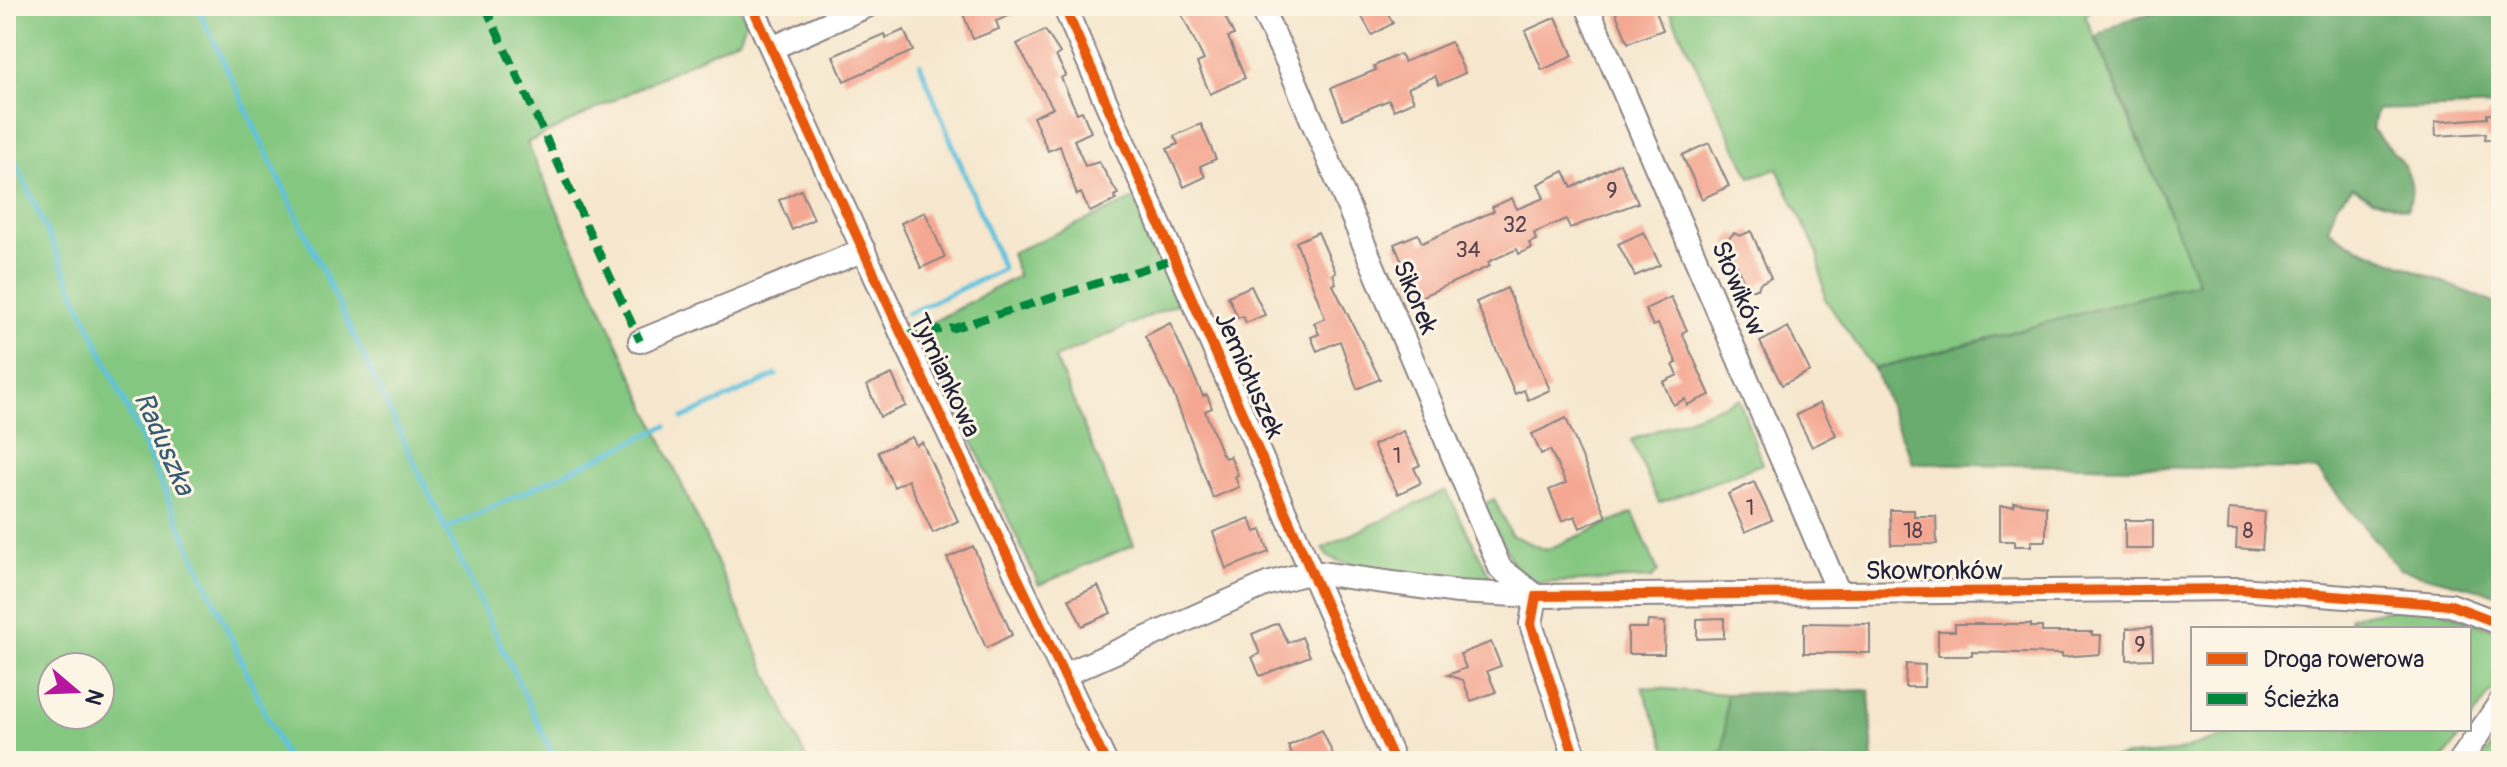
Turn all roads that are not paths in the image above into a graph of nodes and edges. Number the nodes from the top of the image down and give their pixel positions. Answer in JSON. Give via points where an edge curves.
{"nodes":[{"id":1,"x":752,"y":6,"type":"edge"},
{"id":2,"x":867,"y":6,"type":"edge"},
{"id":3,"x":1064,"y":6,"type":"edge"},
{"id":4,"x":1260,"y":6,"type":"edge"},
{"id":5,"x":1587,"y":6,"type":"edge"},
{"id":6,"x":772,"y":48,"type":"junction"},
{"id":7,"x":864,"y":250,"type":"junction"},
{"id":8,"x":640,"y":341,"type":"dead end"},
{"id":9,"x":1312,"y":572,"type":"junction"},
{"id":10,"x":1839,"y":593,"type":"junction"},
{"id":11,"x":1536,"y":596,"type":"junction"},
{"id":12,"x":2501,"y":624,"type":"edge"},
{"id":13,"x":1064,"y":675,"type":"junction"},
{"id":14,"x":2501,"y":701,"type":"edge"},
{"id":15,"x":1105,"y":761,"type":"edge"},
{"id":16,"x":1394,"y":761,"type":"edge"},
{"id":17,"x":1576,"y":761,"type":"edge"},
{"id":18,"x":2460,"y":761,"type":"edge"}],
"edges":[{"from":1,"to":6,"type":"street","name":"Tymiankowa"},
{"from":2,"to":6,"type":"street"},
{"from":3,"to":9,"type":"street","name":"Jemiołuszek"},
{"from":4,"to":11,"type":"street","name":"Sikorek","via":[[1500,568]]},
{"from":5,"to":10,"type":"street","name":"Słowików"},
{"from":6,"to":7,"type":"street","name":"Tymiankowa"},
{"from":7,"to":8,"type":"street"},
{"from":7,"to":13,"type":"street","name":"Tymiankowa"},
{"from":9,"to":11,"type":"street","name":"Skowronków","via":[[1458,592]]},
{"from":9,"to":13,"type":"street","via":[[1267,584]]},
{"from":9,"to":16,"type":"street","name":"Jemiołuszek"},
{"from":10,"to":11,"type":"street","name":"Skowronków"},
{"from":10,"to":12,"type":"street","name":"Skowronków","via":[[2240,589],[2451,605]]},
{"from":11,"to":17,"type":"street","via":[[1531,624]]},
{"from":13,"to":15,"type":"street","name":"Tymiankowa"},
{"from":14,"to":18,"type":"street"}]}
